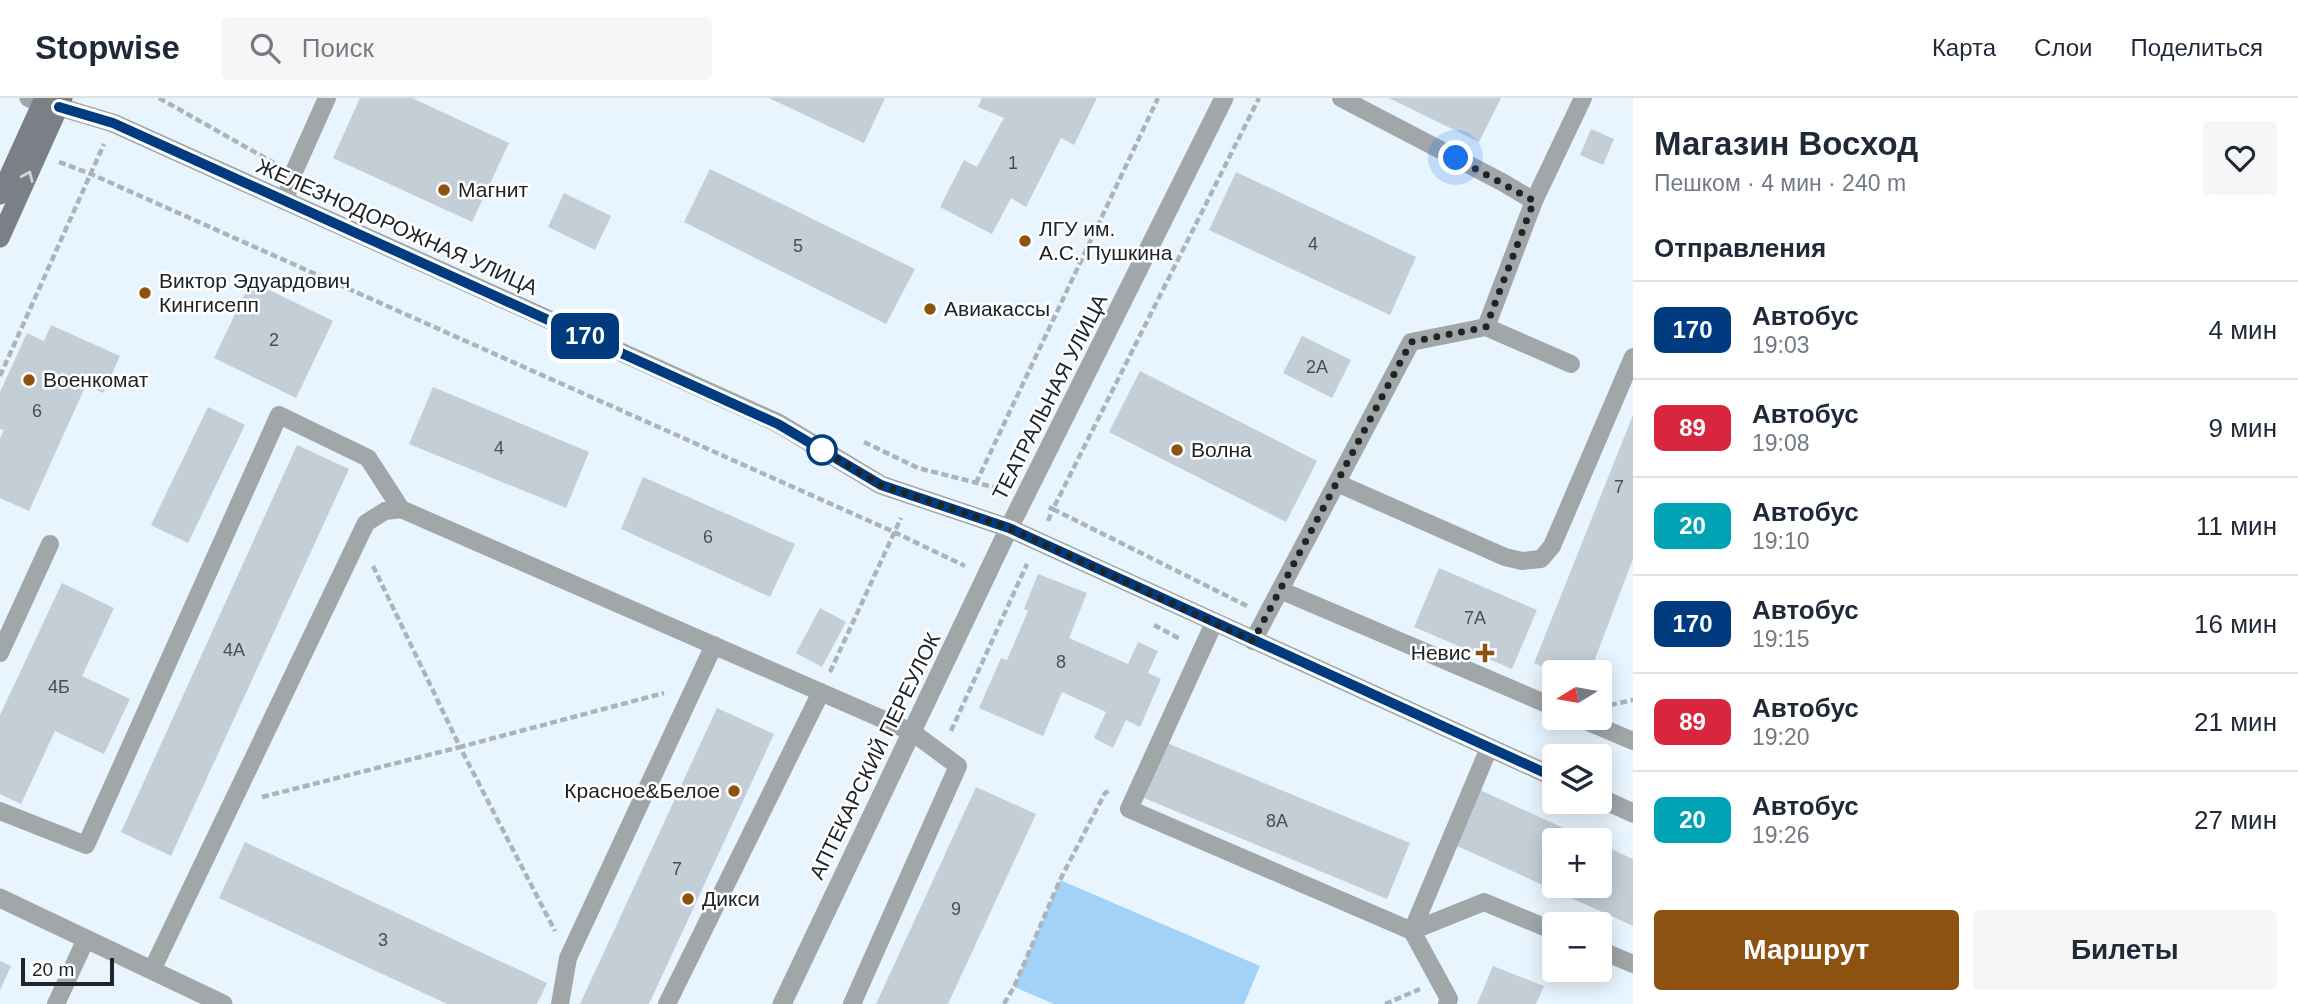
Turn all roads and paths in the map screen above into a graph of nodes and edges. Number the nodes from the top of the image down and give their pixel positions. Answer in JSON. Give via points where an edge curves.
{"nodes":[{"id":1,"x":327,"y":98,"type":"edge"},
{"id":2,"x":1158,"y":98,"type":"edge"},
{"id":3,"x":1224,"y":98,"type":"edge"},
{"id":4,"x":1259,"y":98,"type":"edge"},
{"id":5,"x":1341,"y":98,"type":"edge"},
{"id":6,"x":1583,"y":98,"type":"edge"},
{"id":7,"x":48,"y":101,"type":"edge"},
{"id":8,"x":113,"y":123,"type":"junction"},
{"id":9,"x":38,"y":155,"type":"junction"},
{"id":10,"x":90,"y":174,"type":"junction"},
{"id":11,"x":0,"y":195,"type":"edge"},
{"id":12,"x":285,"y":201,"type":"junction"},
{"id":13,"x":1534,"y":201,"type":"junction"},
{"id":14,"x":0,"y":238,"type":"edge"},
{"id":15,"x":1486,"y":327,"type":"junction"},
{"id":16,"x":1633,"y":357,"type":"edge"},
{"id":17,"x":1571,"y":364,"type":"dead end"},
{"id":18,"x":0,"y":376,"type":"edge"},
{"id":19,"x":1336,"y":482,"type":"junction"},
{"id":20,"x":976,"y":483,"type":"dead end"},
{"id":21,"x":401,"y":509,"type":"junction"},
{"id":22,"x":1009,"y":528,"type":"junction"},
{"id":23,"x":894,"y":532,"type":"junction"},
{"id":24,"x":359,"y":538,"type":"junction"},
{"id":25,"x":50,"y":544,"type":"dead end"},
{"id":26,"x":986,"y":576,"type":"junction"},
{"id":27,"x":1280,"y":590,"type":"junction"},
{"id":28,"x":1014,"y":593,"type":"dead end"},
{"id":29,"x":1266,"y":615,"type":"junction"},
{"id":30,"x":1214,"y":623,"type":"junction"},
{"id":31,"x":1253,"y":641,"type":"junction"},
{"id":32,"x":715,"y":646,"type":"junction"},
{"id":33,"x":0,"y":653,"type":"edge"},
{"id":34,"x":696,"y":685,"type":"junction"},
{"id":35,"x":821,"y":692,"type":"junction"},
{"id":36,"x":1633,"y":700,"type":"edge"},
{"id":37,"x":1542,"y":702,"type":"edge"},
{"id":38,"x":1612,"y":704,"type":"edge"},
{"id":39,"x":1607,"y":730,"type":"edge"},
{"id":40,"x":912,"y":732,"type":"junction"},
{"id":41,"x":1633,"y":741,"type":"edge"},
{"id":42,"x":460,"y":747,"type":"junction"},
{"id":43,"x":1489,"y":748,"type":"junction"},
{"id":44,"x":1147,"y":771,"type":"junction"},
{"id":45,"x":1542,"y":772,"type":"edge"},
{"id":46,"x":1612,"y":803,"type":"edge"},
{"id":47,"x":231,"y":805,"type":"junction"},
{"id":48,"x":0,"y":811,"type":"edge"},
{"id":49,"x":1633,"y":813,"type":"edge"},
{"id":50,"x":0,"y":898,"type":"edge"},
{"id":51,"x":1542,"y":926,"type":"edge"},
{"id":52,"x":1412,"y":931,"type":"junction"},
{"id":53,"x":86,"y":939,"type":"junction"},
{"id":54,"x":1612,"y":955,"type":"edge"},
{"id":55,"x":568,"y":958,"type":"junction"},
{"id":56,"x":1633,"y":964,"type":"edge"},
{"id":57,"x":152,"y":970,"type":"junction"},
{"id":58,"x":1440,"y":981,"type":"junction"},
{"id":59,"x":56,"y":1004,"type":"edge"},
{"id":60,"x":223,"y":1004,"type":"edge"},
{"id":61,"x":560,"y":1004,"type":"edge"},
{"id":62,"x":667,"y":1004,"type":"edge"},
{"id":63,"x":782,"y":1004,"type":"edge"},
{"id":64,"x":852,"y":1004,"type":"edge"},
{"id":65,"x":1004,"y":1004,"type":"edge"},
{"id":66,"x":1385,"y":1004,"type":"edge"},
{"id":67,"x":1447,"y":1004,"type":"edge"}],
"edges":[{"from":1,"to":12,"type":"lane"},
{"from":2,"to":20,"type":"path"},
{"from":3,"to":22,"type":"street","name":"ТЕАТРАЛЬНАЯ УЛИЦА"},
{"from":4,"to":29,"type":"path","via":[[1054,509]]},
{"from":5,"to":13,"type":"lane"},
{"from":6,"to":13,"type":"lane"},
{"from":7,"to":8,"type":"street","name":"ЖЕЛЕЗНОДОРОЖНАЯ УЛИЦА"},
{"from":7,"to":9,"type":"main road"},
{"from":7,"to":11,"type":"main road"},
{"from":8,"to":10,"type":"path"},
{"from":8,"to":12,"type":"street","name":"ЖЕЛЕЗНОДОРОЖНАЯ УЛИЦА"},
{"from":9,"to":10,"type":"path"},
{"from":14,"to":9,"type":"main road","one_way":true},
{"from":10,"to":18,"type":"path"},
{"from":10,"to":23,"type":"path"},
{"from":12,"to":22,"type":"street","name":"ЖЕЛЕЗНОДОРОЖНАЯ УЛИЦА","via":[[778,424],[881,485]]},
{"from":13,"to":15,"type":"lane"},
{"from":15,"to":17,"type":"lane"},
{"from":15,"to":19,"type":"lane","via":[[1411,342]]},
{"from":16,"to":19,"type":"lane","via":[[1552,546],[1541,559],[1505,557]]},
{"from":19,"to":27,"type":"lane"},
{"from":21,"to":24,"type":"lane","via":[[366,523]]},
{"from":21,"to":32,"type":"lane"},
{"from":21,"to":48,"type":"lane","via":[[368,458],[279,415],[86,845]]},
{"from":22,"to":26,"type":"street","name":"АПТЕКАРСКИЙ ПЕРЕУЛОК"},
{"from":22,"to":30,"type":"street","name":"ЖЕЛЕЗНОДОРОЖНАЯ УЛИЦА"},
{"from":23,"to":26,"type":"path"},
{"from":23,"to":35,"type":"path"},
{"from":24,"to":42,"type":"path"},
{"from":24,"to":47,"type":"lane"},
{"from":25,"to":33,"type":"lane"},
{"from":26,"to":28,"type":"path"},
{"from":26,"to":40,"type":"street","name":"АПТЕКАРСКИЙ ПЕРЕУЛОК"},
{"from":27,"to":29,"type":"lane"},
{"from":27,"to":37,"type":"lane"},
{"from":29,"to":31,"type":"lane"},
{"from":30,"to":31,"type":"street","name":"ЖЕЛЕЗНОДОРОЖНАЯ УЛИЦА"},
{"from":30,"to":44,"type":"lane"},
{"from":31,"to":43,"type":"street","name":"ЖЕЛЕЗНОДОРОЖНАЯ УЛИЦА"},
{"from":32,"to":34,"type":"lane"},
{"from":32,"to":35,"type":"lane"},
{"from":34,"to":42,"type":"path"},
{"from":34,"to":55,"type":"lane"},
{"from":35,"to":40,"type":"lane"},
{"from":35,"to":62,"type":"lane"},
{"from":36,"to":38,"type":"path"},
{"from":39,"to":41,"type":"lane"},
{"from":40,"to":63,"type":"street","name":"АПТЕКАРСКИЙ ПЕРЕУЛОК"},
{"from":40,"to":64,"type":"lane","via":[[958,766]]},
{"from":42,"to":47,"type":"path"},
{"from":42,"to":55,"type":"path"},
{"from":43,"to":45,"type":"street","name":"ЖЕЛЕЗНОДОРОЖНАЯ УЛИЦА"},
{"from":43,"to":52,"type":"lane"},
{"from":44,"to":52,"type":"lane","via":[[1129,809]]},
{"from":44,"to":65,"type":"path","via":[[1105,793]]},
{"from":46,"to":49,"type":"street"},
{"from":47,"to":57,"type":"lane"},
{"from":50,"to":53,"type":"street"},
{"from":51,"to":52,"type":"lane","via":[[1484,902]]},
{"from":52,"to":58,"type":"lane"},
{"from":53,"to":57,"type":"street"},
{"from":53,"to":59,"type":"lane"},
{"from":54,"to":56,"type":"lane"},
{"from":55,"to":61,"type":"lane"},
{"from":57,"to":60,"type":"street"},
{"from":58,"to":66,"type":"path"},
{"from":58,"to":67,"type":"lane","via":[[1450,999]]}]}
